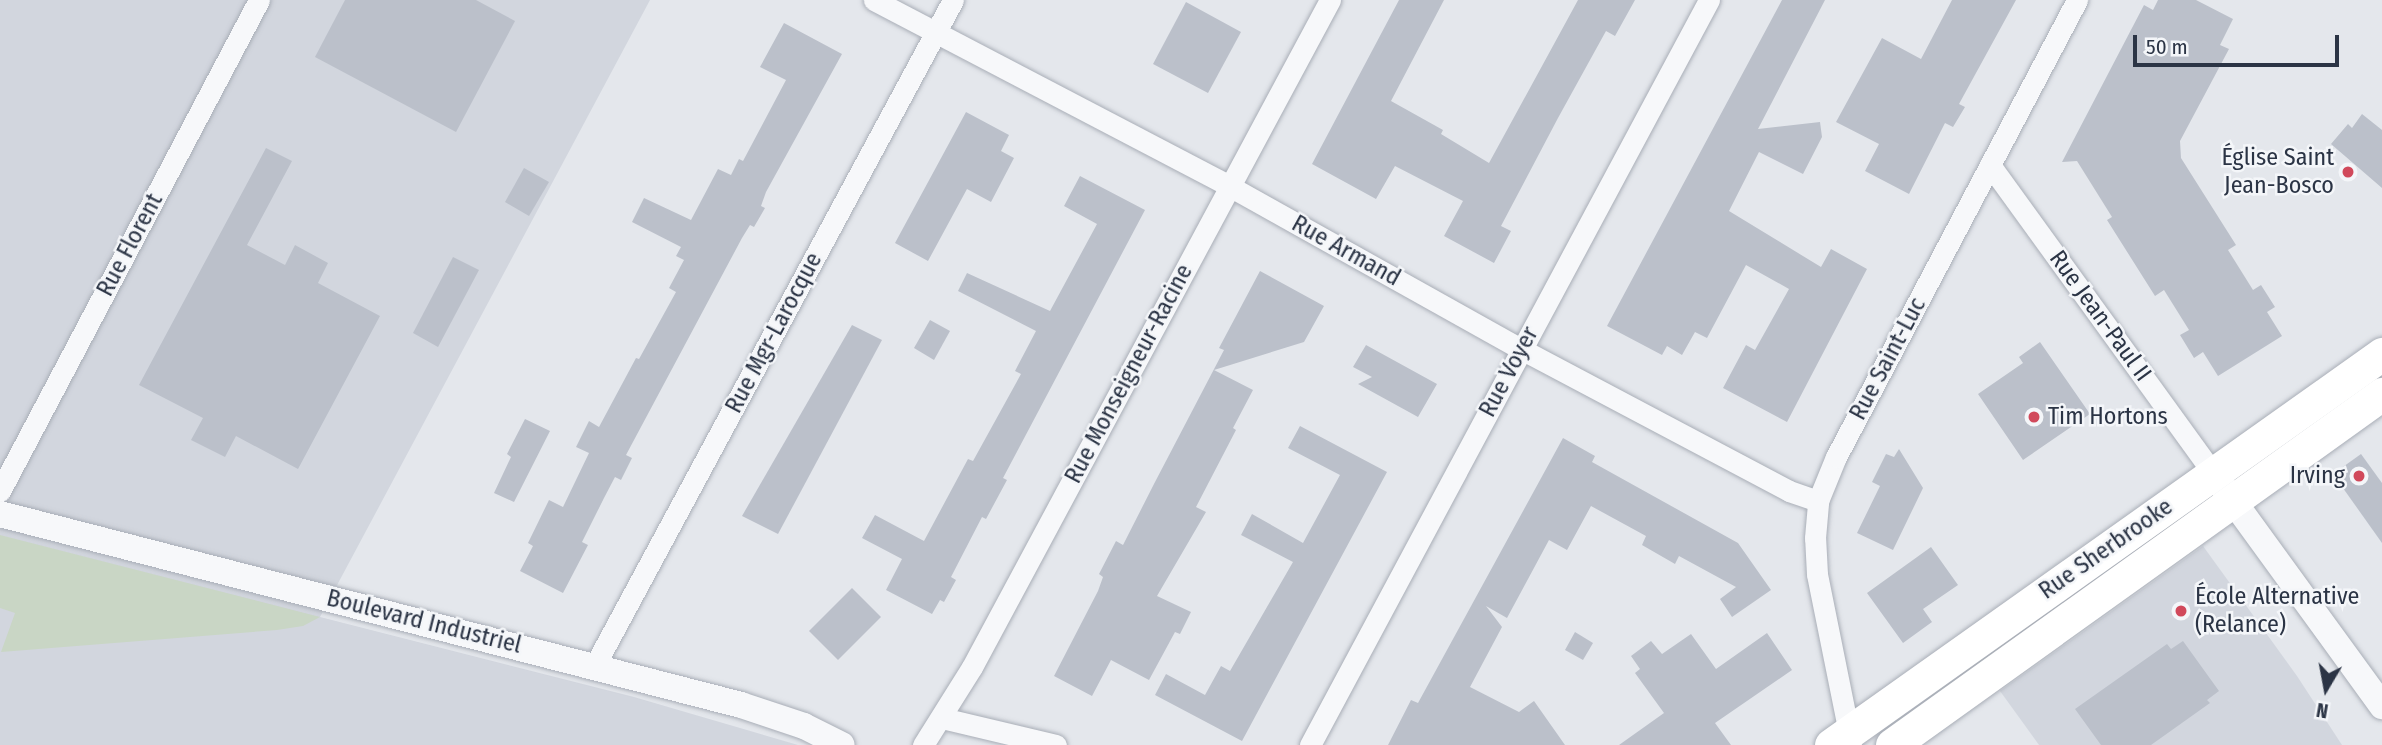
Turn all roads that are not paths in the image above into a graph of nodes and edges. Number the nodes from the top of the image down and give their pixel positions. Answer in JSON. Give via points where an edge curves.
{"nodes":[{"id":1,"x":259,"y":0,"type":"edge"},
{"id":2,"x":874,"y":0,"type":"edge"},
{"id":3,"x":953,"y":0,"type":"edge"},
{"id":4,"x":1330,"y":0,"type":"edge"},
{"id":5,"x":1709,"y":0,"type":"edge"},
{"id":6,"x":2077,"y":0,"type":"edge"},
{"id":7,"x":936,"y":32,"type":"junction"},
{"id":8,"x":1990,"y":165,"type":"junction"},
{"id":9,"x":1231,"y":187,"type":"junction"},
{"id":10,"x":1521,"y":349,"type":"junction"},
{"id":11,"x":2382,"y":354,"type":"edge"},
{"id":12,"x":2382,"y":394,"type":"edge"},
{"id":13,"x":2214,"y":474,"type":"junction"},
{"id":14,"x":0,"y":491,"type":"edge"},
{"id":15,"x":2233,"y":500,"type":"junction"},
{"id":16,"x":1818,"y":501,"type":"junction"},
{"id":17,"x":0,"y":514,"type":"edge"},
{"id":18,"x":595,"y":665,"type":"junction"},
{"id":19,"x":2382,"y":706,"type":"edge"},
{"id":20,"x":942,"y":718,"type":"junction"},
{"id":21,"x":1844,"y":741,"type":"edge"},
{"id":22,"x":842,"y":745,"type":"edge"},
{"id":23,"x":923,"y":745,"type":"edge"},
{"id":24,"x":1056,"y":745,"type":"edge"},
{"id":25,"x":1310,"y":745,"type":"edge"},
{"id":26,"x":1892,"y":745,"type":"edge"}],
"edges":[{"from":1,"to":14,"type":"street","name":"Rue Florent"},
{"from":2,"to":7,"type":"street","name":"Rue Armand"},
{"from":3,"to":7,"type":"street","name":"Rue Mgr-Larocque"},
{"from":4,"to":9,"type":"street","name":"Rue Monseigneur-Racine"},
{"from":5,"to":10,"type":"street","name":"Rue Voyer"},
{"from":6,"to":8,"type":"street","name":"Rue Saint-Luc"},
{"from":7,"to":9,"type":"street","name":"Rue Armand"},
{"from":7,"to":18,"type":"street","name":"Rue Mgr-Larocque"},
{"from":8,"to":13,"type":"street","name":"Rue Jean-Paul II"},
{"from":8,"to":16,"type":"street","name":"Rue Saint-Luc","via":[[1829,471]]},
{"from":9,"to":10,"type":"street","name":"Rue Armand"},
{"from":9,"to":20,"type":"street","name":"Rue Monseigneur-Racine"},
{"from":10,"to":16,"type":"street","name":"Rue Armand","via":[[1788,491]]},
{"from":10,"to":25,"type":"street","name":"Rue Voyer"},
{"from":11,"to":13,"type":"main road","name":"Rue Sherbrooke"},
{"from":12,"to":15,"type":"main road","name":"Rue Sherbrooke"},
{"from":13,"to":15,"type":"street","name":"Rue Jean-Paul II"},
{"from":13,"to":21,"type":"main road","name":"Rue Sherbrooke"},
{"from":15,"to":19,"type":"street","name":"Rue Jean-Paul II"},
{"from":15,"to":26,"type":"main road","name":"Rue Sherbrooke"},
{"from":16,"to":21,"type":"street","name":"Rue Saint-Luc","via":[[1815,555]]},
{"from":17,"to":18,"type":"street","name":"Boulevard Industriel"},
{"from":18,"to":22,"type":"street","name":"Boulevard Industriel","via":[[783,718]]},
{"from":20,"to":23,"type":"street","name":"Rue Monseigneur-Racine"},
{"from":20,"to":24,"type":"street"}]}
